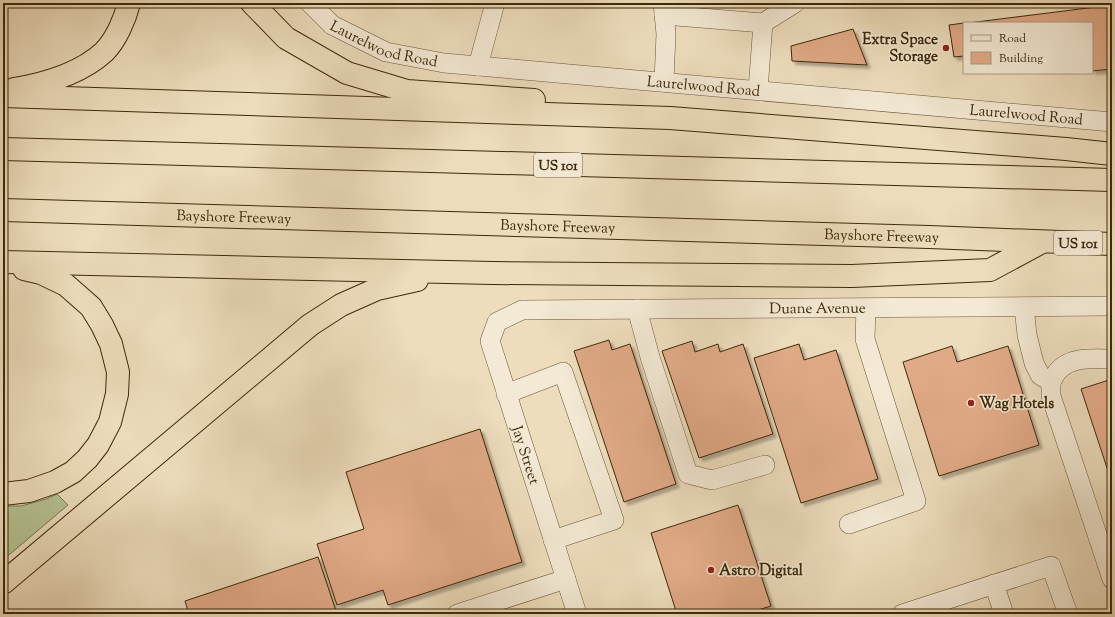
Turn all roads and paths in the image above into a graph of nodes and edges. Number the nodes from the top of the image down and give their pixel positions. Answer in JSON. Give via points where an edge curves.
{"nodes":[{"id":1,"x":129,"y":3,"type":"edge"},
{"id":2,"x":252,"y":3,"type":"edge"},
{"id":3,"x":310,"y":3,"type":"edge"},
{"id":4,"x":497,"y":5,"type":"edge"},
{"id":5,"x":782,"y":6,"type":"edge"},
{"id":6,"x":664,"y":9,"type":"edge"},
{"id":7,"x":763,"y":23,"type":"junction"},
{"id":8,"x":478,"y":66,"type":"junction"},
{"id":9,"x":664,"y":82,"type":"junction"},
{"id":10,"x":3,"y":90,"type":"edge"},
{"id":11,"x":758,"y":90,"type":"junction"},
{"id":12,"x":3,"y":96,"type":"edge"},
{"id":13,"x":670,"y":118,"type":"junction"},
{"id":14,"x":1112,"y":122,"type":"edge"},
{"id":15,"x":3,"y":149,"type":"edge"},
{"id":16,"x":1112,"y":154,"type":"edge"},
{"id":17,"x":1112,"y":180,"type":"edge"},
{"id":18,"x":3,"y":210,"type":"edge"},
{"id":19,"x":1043,"y":242,"type":"junction"},
{"id":20,"x":1112,"y":244,"type":"edge"},
{"id":21,"x":3,"y":264,"type":"edge"},
{"id":22,"x":493,"y":273,"type":"junction"},
{"id":23,"x":1112,"y":306,"type":"edge"},
{"id":24,"x":1024,"y":307,"type":"junction"},
{"id":25,"x":866,"y":308,"type":"junction"},
{"id":26,"x":636,"y":309,"type":"junction"},
{"id":27,"x":522,"y":310,"type":"joint"},
{"id":28,"x":1112,"y":359,"type":"edge"},
{"id":29,"x":1051,"y":382,"type":"junction"},
{"id":30,"x":506,"y":394,"type":"junction"},
{"id":31,"x":765,"y":465,"type":"dead end"},
{"id":32,"x":3,"y":494,"type":"edge"},
{"id":33,"x":849,"y":524,"type":"dead end"},
{"id":34,"x":553,"y":540,"type":"junction"},
{"id":35,"x":566,"y":579,"type":"junction"},
{"id":36,"x":1112,"y":579,"type":"edge"},
{"id":37,"x":3,"y":583,"type":"edge"},
{"id":38,"x":994,"y":584,"type":"junction"},
{"id":39,"x":503,"y":607,"type":"edge"},
{"id":40,"x":457,"y":614,"type":"edge"},
{"id":41,"x":577,"y":614,"type":"edge"},
{"id":42,"x":902,"y":614,"type":"edge"},
{"id":43,"x":1004,"y":614,"type":"edge"},
{"id":44,"x":1068,"y":614,"type":"edge"}],
"edges":[{"from":1,"to":10,"type":"highway","via":[[127,14],[114,39],[105,51],[82,68],[54,80]]},
{"from":2,"to":13,"type":"highway","via":[[286,38],[347,73],[407,91],[628,107]]},
{"from":3,"to":8,"type":"street","name":"Laurelwood Road","via":[[332,25],[386,52],[444,63]]},
{"from":4,"to":8,"type":"street"},
{"from":5,"to":7,"type":"street"},
{"from":6,"to":7,"type":"street"},
{"from":6,"to":9,"type":"street"},
{"from":7,"to":11,"type":"street"},
{"from":8,"to":9,"type":"street","name":"Laurelwood Road"},
{"from":9,"to":11,"type":"street","name":"Laurelwood Road"},
{"from":11,"to":14,"type":"street","name":"Laurelwood Road"},
{"from":12,"to":13,"type":"highway"},
{"from":13,"to":16,"type":"highway"},
{"from":15,"to":17,"type":"highway","number":"US 101"},
{"from":18,"to":19,"type":"highway","name":"Bayshore Freeway","number":"US 101"},
{"from":19,"to":20,"type":"highway","name":"Bayshore Freeway","number":"US 101"},
{"from":19,"to":22,"type":"highway","via":[[990,270],[852,276]]},
{"from":21,"to":22,"type":"highway"},
{"from":21,"to":32,"type":"highway","via":[[41,273],[66,285],[91,307],[111,344],[118,372],[117,394],[110,422],[87,459],[73,472],[55,482],[29,491]]},
{"from":22,"to":37,"type":"highway","via":[[422,279],[377,289],[341,305],[310,325]]},
{"from":23,"to":24,"type":"street","name":"Duane Avenue"},
{"from":24,"to":25,"type":"street","name":"Duane Avenue"},
{"from":24,"to":29,"type":"street","via":[[1027,335],[1034,362],[1040,376]]},
{"from":25,"to":26,"type":"street","name":"Duane Avenue"},
{"from":25,"to":33,"type":"street","via":[[865,339],[916,501]]},
{"from":26,"to":27,"type":"street","name":"Duane Avenue"},
{"from":26,"to":31,"type":"street","via":[[688,474],[712,480]]},
{"from":27,"to":30,"type":"street","name":"Jay Street","via":[[497,322],[490,341]]},
{"from":28,"to":29,"type":"street","via":[[1086,358],[1071,362],[1058,371]]},
{"from":29,"to":36,"type":"street","via":[[1051,396]]},
{"from":30,"to":34,"type":"street","name":"Jay Street"},
{"from":30,"to":34,"type":"street","via":[[563,372],[614,520]]},
{"from":34,"to":35,"type":"street","name":"Jay Street"},
{"from":35,"to":39,"type":"street"},
{"from":35,"to":41,"type":"street","name":"Jay Street"},
{"from":38,"to":42,"type":"street"},
{"from":38,"to":43,"type":"street"},
{"from":38,"to":44,"type":"street","via":[[1052,566]]},
{"from":39,"to":40,"type":"street"}]}
